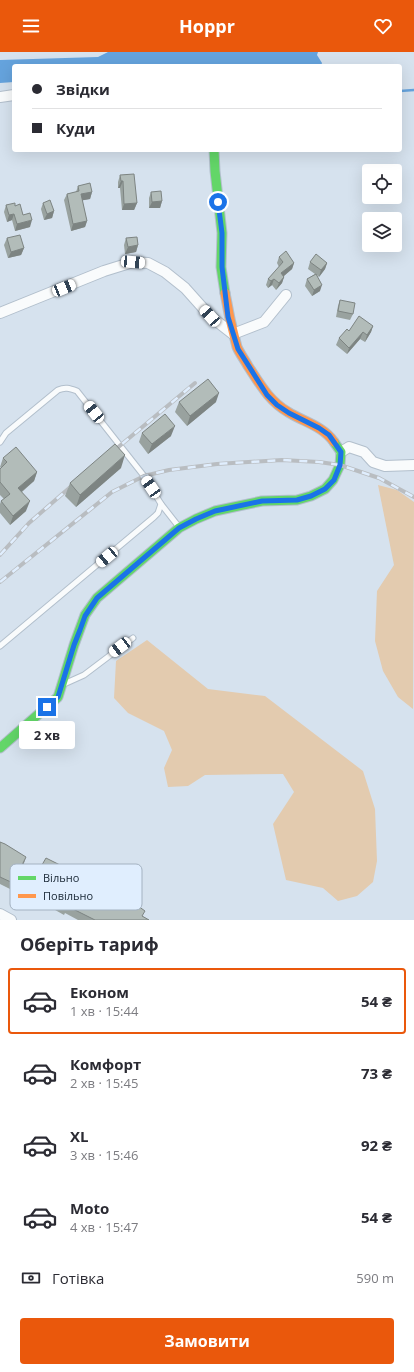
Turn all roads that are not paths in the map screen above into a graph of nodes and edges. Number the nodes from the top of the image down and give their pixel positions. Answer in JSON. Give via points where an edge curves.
{"nodes":[{"id":1,"x":12,"y":96,"type":"edge"},
{"id":2,"x":0,"y":97,"type":"edge"},
{"id":3,"x":214,"y":152,"type":"edge"},
{"id":4,"x":286,"y":295,"type":"dead end"},
{"id":5,"x":1,"y":311,"type":"edge"},
{"id":6,"x":232,"y":334,"type":"junction"},
{"id":7,"x":0,"y":442,"type":"edge"},
{"id":8,"x":341,"y":452,"type":"junction"},
{"id":9,"x":414,"y":465,"type":"edge"},
{"id":10,"x":161,"y":504,"type":"junction"},
{"id":11,"x":179,"y":528,"type":"junction"},
{"id":12,"x":133,"y":638,"type":"dead end"},
{"id":13,"x":0,"y":646,"type":"edge"},
{"id":14,"x":62,"y":686,"type":"junction"},
{"id":15,"x":0,"y":748,"type":"edge"},
{"id":16,"x":0,"y":914,"type":"edge"},
{"id":17,"x":11,"y":920,"type":"edge"}],
"edges":[{"from":1,"to":2,"type":"street"},
{"from":3,"to":6,"type":"street","via":[[222,233],[222,267]]},
{"from":4,"to":6,"type":"street","via":[[264,322]]},
{"from":5,"to":6,"type":"street","via":[[125,264],[148,263],[165,272],[185,288],[210,316]]},
{"from":6,"to":8,"type":"street","via":[[238,349],[267,395],[289,413],[329,435]]},
{"from":7,"to":10,"type":"lane","via":[[6,433],[58,390],[70,388],[76,391],[115,439],[144,476]]},
{"from":8,"to":9,"type":"street","via":[[349,447],[364,452],[373,462],[386,466]]},
{"from":8,"to":11,"type":"street","via":[[340,465],[334,480],[325,489],[311,496],[297,500],[262,501],[215,511]]},
{"from":10,"to":11,"type":"lane"},
{"from":10,"to":13,"type":"lane","via":[[154,517]]},
{"from":11,"to":14,"type":"street","via":[[97,598],[85,616]]},
{"from":12,"to":14,"type":"lane","via":[[84,675]]},
{"from":14,"to":15,"type":"street","via":[[58,697]]},
{"from":16,"to":17,"type":"street"}]}
